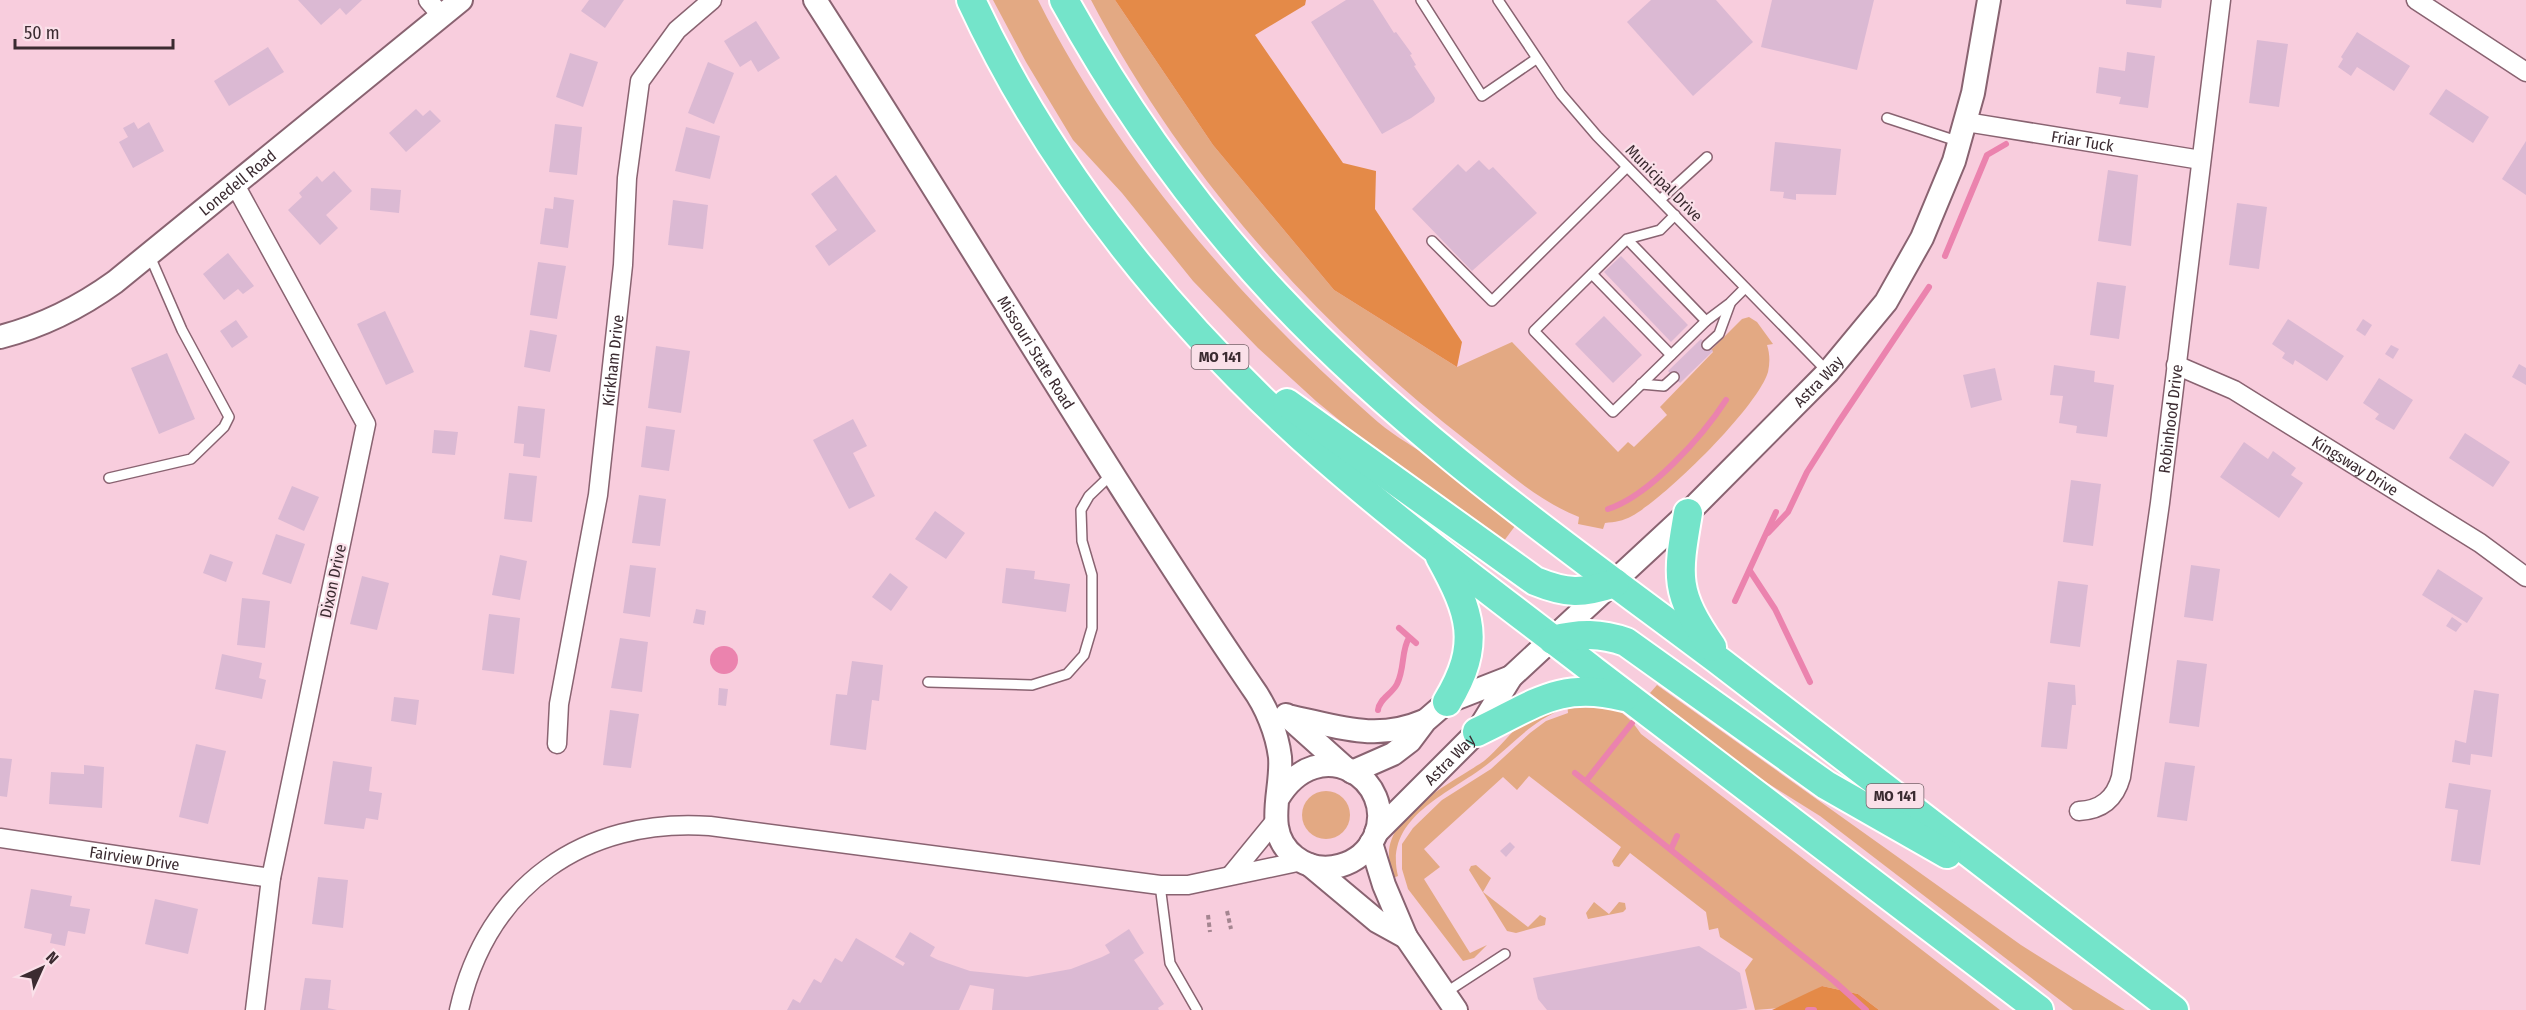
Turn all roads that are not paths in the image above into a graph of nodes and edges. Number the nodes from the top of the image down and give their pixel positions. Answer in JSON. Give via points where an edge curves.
{"nodes":[{"id":1,"x":461,"y":0,"type":"edge"},
{"id":2,"x":712,"y":0,"type":"edge"},
{"id":3,"x":815,"y":0,"type":"edge"},
{"id":4,"x":971,"y":0,"type":"edge"},
{"id":5,"x":1064,"y":0,"type":"edge"},
{"id":6,"x":1421,"y":0,"type":"edge"},
{"id":7,"x":1498,"y":0,"type":"edge"},
{"id":8,"x":1989,"y":0,"type":"edge"},
{"id":9,"x":2221,"y":0,"type":"edge"},
{"id":10,"x":2416,"y":0,"type":"edge"},
{"id":11,"x":435,"y":8,"type":"edge"},
{"id":12,"x":1536,"y":59,"type":"junction"},
{"id":13,"x":2526,"y":72,"type":"edge"},
{"id":14,"x":1887,"y":118,"type":"dead end"},
{"id":15,"x":1963,"y":132,"type":"junction"},
{"id":16,"x":1707,"y":157,"type":"dead end"},
{"id":17,"x":2201,"y":160,"type":"junction"},
{"id":18,"x":1627,"y":167,"type":"junction"},
{"id":19,"x":234,"y":183,"type":"junction"},
{"id":20,"x":1661,"y":199,"type":"junction"},
{"id":21,"x":1675,"y":215,"type":"junction"},
{"id":22,"x":1627,"y":239,"type":"junction"},
{"id":23,"x":1432,"y":240,"type":"dead end"},
{"id":24,"x":149,"y":254,"type":"junction"},
{"id":25,"x":1592,"y":274,"type":"junction"},
{"id":26,"x":1745,"y":288,"type":"junction"},
{"id":27,"x":1730,"y":303,"type":"junction"},
{"id":28,"x":1706,"y":321,"type":"junction"},
{"id":29,"x":0,"y":337,"type":"edge"},
{"id":30,"x":1707,"y":345,"type":"dead end"},
{"id":31,"x":1218,"y":355,"type":"junction"},
{"id":32,"x":1671,"y":355,"type":"junction"},
{"id":33,"x":2176,"y":365,"type":"junction"},
{"id":34,"x":1828,"y":372,"type":"junction"},
{"id":35,"x":1674,"y":377,"type":"dead end"},
{"id":36,"x":1641,"y":384,"type":"junction"},
{"id":37,"x":1114,"y":473,"type":"junction"},
{"id":38,"x":109,"y":478,"type":"dead end"},
{"id":39,"x":1688,"y":513,"type":"junction"},
{"id":40,"x":1435,"y":548,"type":"junction"},
{"id":41,"x":2526,"y":577,"type":"edge"},
{"id":42,"x":1615,"y":583,"type":"junction"},
{"id":43,"x":1553,"y":639,"type":"junction"},
{"id":44,"x":1725,"y":666,"type":"junction"},
{"id":45,"x":1511,"y":676,"type":"junction"},
{"id":46,"x":928,"y":682,"type":"dead end"},
{"id":47,"x":1631,"y":699,"type":"junction"},
{"id":48,"x":1261,"y":700,"type":"junction"},
{"id":49,"x":1447,"y":702,"type":"junction"},
{"id":50,"x":1287,"y":716,"type":"junction"},
{"id":51,"x":1425,"y":721,"type":"junction"},
{"id":52,"x":1477,"y":732,"type":"junction"},
{"id":53,"x":557,"y":744,"type":"dead end"},
{"id":54,"x":1348,"y":770,"type":"junction"},
{"id":55,"x":1277,"y":809,"type":"junction"},
{"id":56,"x":2079,"y":811,"type":"dead end"},
{"id":57,"x":0,"y":838,"type":"edge"},
{"id":58,"x":1373,"y":838,"type":"junction"},
{"id":59,"x":1306,"y":863,"type":"junction"},
{"id":60,"x":1231,"y":875,"type":"junction"},
{"id":61,"x":271,"y":878,"type":"junction"},
{"id":62,"x":1161,"y":885,"type":"junction"},
{"id":63,"x":2046,"y":911,"type":"junction"},
{"id":64,"x":1406,"y":937,"type":"junction"},
{"id":65,"x":1505,"y":954,"type":"dead end"},
{"id":66,"x":1451,"y":1002,"type":"edge"},
{"id":67,"x":255,"y":1010,"type":"edge"},
{"id":68,"x":459,"y":1010,"type":"edge"},
{"id":69,"x":1197,"y":1010,"type":"edge"},
{"id":70,"x":2039,"y":1010,"type":"edge"},
{"id":71,"x":2174,"y":1010,"type":"edge"}],
"edges":[{"from":1,"to":11,"type":"street","name":"Lonedell Road"},
{"from":2,"to":53,"type":"street","name":"Kirkham Drive","via":[[677,30],[640,81],[597,495],[560,694]]},
{"from":3,"to":37,"type":"street","name":"Missouri State Road"},
{"from":4,"to":31,"type":"highway","number":"MO 141","via":[[1011,76],[1094,206]]},
{"from":5,"to":42,"type":"highway","number":"MO 141","via":[[1132,114],[1176,177],[1278,297],[1391,405]]},
{"from":6,"to":12,"type":"lane","via":[[1482,96]]},
{"from":7,"to":12,"type":"lane","name":"Municipal Drive"},
{"from":8,"to":15,"type":"street","name":"Astra Way"},
{"from":9,"to":17,"type":"street","name":"Robinhood Drive"},
{"from":10,"to":13,"type":"street"},
{"from":11,"to":19,"type":"street","name":"Lonedell Road"},
{"from":12,"to":18,"type":"lane","name":"Municipal Drive","via":[[1561,94]]},
{"from":14,"to":15,"type":"lane"},
{"from":15,"to":17,"type":"street","name":"Friar Tuck"},
{"from":15,"to":34,"type":"street","name":"Astra Way","via":[[1940,197],[1911,260],[1882,309]]},
{"from":16,"to":20,"type":"lane"},
{"from":17,"to":33,"type":"street","name":"Robinhood Drive"},
{"from":18,"to":20,"type":"lane","name":"Municipal Drive"},
{"from":18,"to":23,"type":"lane","via":[[1492,301]]},
{"from":19,"to":24,"type":"street","name":"Lonedell Road"},
{"from":19,"to":61,"type":"street","name":"Dixon Drive","via":[[366,424]]},
{"from":20,"to":21,"type":"lane","name":"Municipal Drive"},
{"from":21,"to":22,"type":"lane","via":[[1660,230]]},
{"from":21,"to":26,"type":"lane","name":"Municipal Drive"},
{"from":22,"to":25,"type":"lane"},
{"from":22,"to":28,"type":"lane"},
{"from":24,"to":29,"type":"street","name":"Lonedell Road","via":[[82,305],[46,323]]},
{"from":24,"to":38,"type":"lane","via":[[182,330],[228,417],[224,427],[191,459]]},
{"from":25,"to":32,"type":"lane"},
{"from":25,"to":36,"type":"lane","via":[[1533,331],[1613,412]]},
{"from":26,"to":27,"type":"lane"},
{"from":26,"to":34,"type":"lane","name":"Municipal Drive"},
{"from":27,"to":28,"type":"lane"},
{"from":27,"to":30,"type":"lane","via":[[1719,334]]},
{"from":28,"to":32,"type":"lane"},
{"from":31,"to":40,"type":"highway","number":"MO 141","via":[[1324,457]]},
{"from":31,"to":42,"type":"highway","via":[[1535,581],[1576,592]]},
{"from":32,"to":36,"type":"lane"},
{"from":33,"to":41,"type":"street","name":"Kingsway Drive","via":[[2234,390],[2480,543]]},
{"from":33,"to":56,"type":"street","name":"Robinhood Drive","via":[[2121,777],[2118,789],[2105,804]]},
{"from":34,"to":39,"type":"street","name":"Astra Way"},
{"from":35,"to":36,"type":"lane","via":[[1664,386]]},
{"from":37,"to":46,"type":"lane","via":[[1089,496],[1081,510],[1082,541],[1092,575],[1092,628],[1084,655],[1067,674],[1032,685]]},
{"from":37,"to":48,"type":"street","name":"Missouri State Road"},
{"from":39,"to":42,"type":"street","name":"Astra Way"},
{"from":39,"to":44,"type":"highway","via":[[1680,587],[1691,616]]},
{"from":40,"to":43,"type":"highway","number":"MO 141"},
{"from":40,"to":49,"type":"highway","via":[[1458,590],[1469,621],[1467,663]]},
{"from":42,"to":43,"type":"street","name":"Astra Way"},
{"from":42,"to":44,"type":"highway","number":"MO 141"},
{"from":43,"to":45,"type":"street","name":"Astra Way"},
{"from":43,"to":47,"type":"highway","number":"MO 141"},
{"from":43,"to":63,"type":"highway","via":[[1589,634],[1626,642],[1826,785]]},
{"from":44,"to":63,"type":"highway","number":"MO 141"},
{"from":45,"to":49,"type":"street","name":"Astra Way"},
{"from":45,"to":52,"type":"street","name":"Astra Way"},
{"from":47,"to":52,"type":"highway","via":[[1605,692],[1551,695]]},
{"from":47,"to":70,"type":"highway","number":"MO 141"},
{"from":48,"to":50,"type":"street","name":"Missouri State Road"},
{"from":48,"to":55,"type":"street","name":"Missouri State Road","via":[[1279,753]]},
{"from":49,"to":51,"type":"street","name":"Astra Way"},
{"from":50,"to":51,"type":"street","via":[[1375,733],[1401,731]]},
{"from":50,"to":54,"type":"street","name":"Missouri State Road"},
{"from":51,"to":54,"type":"street","name":"Astra Way","via":[[1410,741],[1393,754]]},
{"from":52,"to":58,"type":"street","name":"Astra Way"},
{"from":54,"to":55,"type":"street","via":[[1324,764],[1304,769],[1288,781]]},
{"from":54,"to":58,"type":"street","via":[[1361,778],[1373,794],[1379,813]]},
{"from":55,"to":59,"type":"street","via":[[1284,845]]},
{"from":55,"to":60,"type":"street"},
{"from":57,"to":61,"type":"street","name":"Fairview Drive"},
{"from":58,"to":59,"type":"street","via":[[1350,863],[1330,867]]},
{"from":58,"to":64,"type":"street","via":[[1384,885]]},
{"from":59,"to":60,"type":"street"},
{"from":59,"to":64,"type":"street","via":[[1377,921]]},
{"from":60,"to":62,"type":"street","via":[[1188,885]]},
{"from":61,"to":67,"type":"street","name":"Dixon Drive"},
{"from":62,"to":68,"type":"street","via":[[710,826],[639,828],[605,837],[570,853],[531,881],[507,905],[474,960]]},
{"from":62,"to":69,"type":"lane","via":[[1170,963]]},
{"from":63,"to":71,"type":"highway","number":"MO 141"},
{"from":64,"to":66,"type":"street"},
{"from":65,"to":66,"type":"lane"}]}
